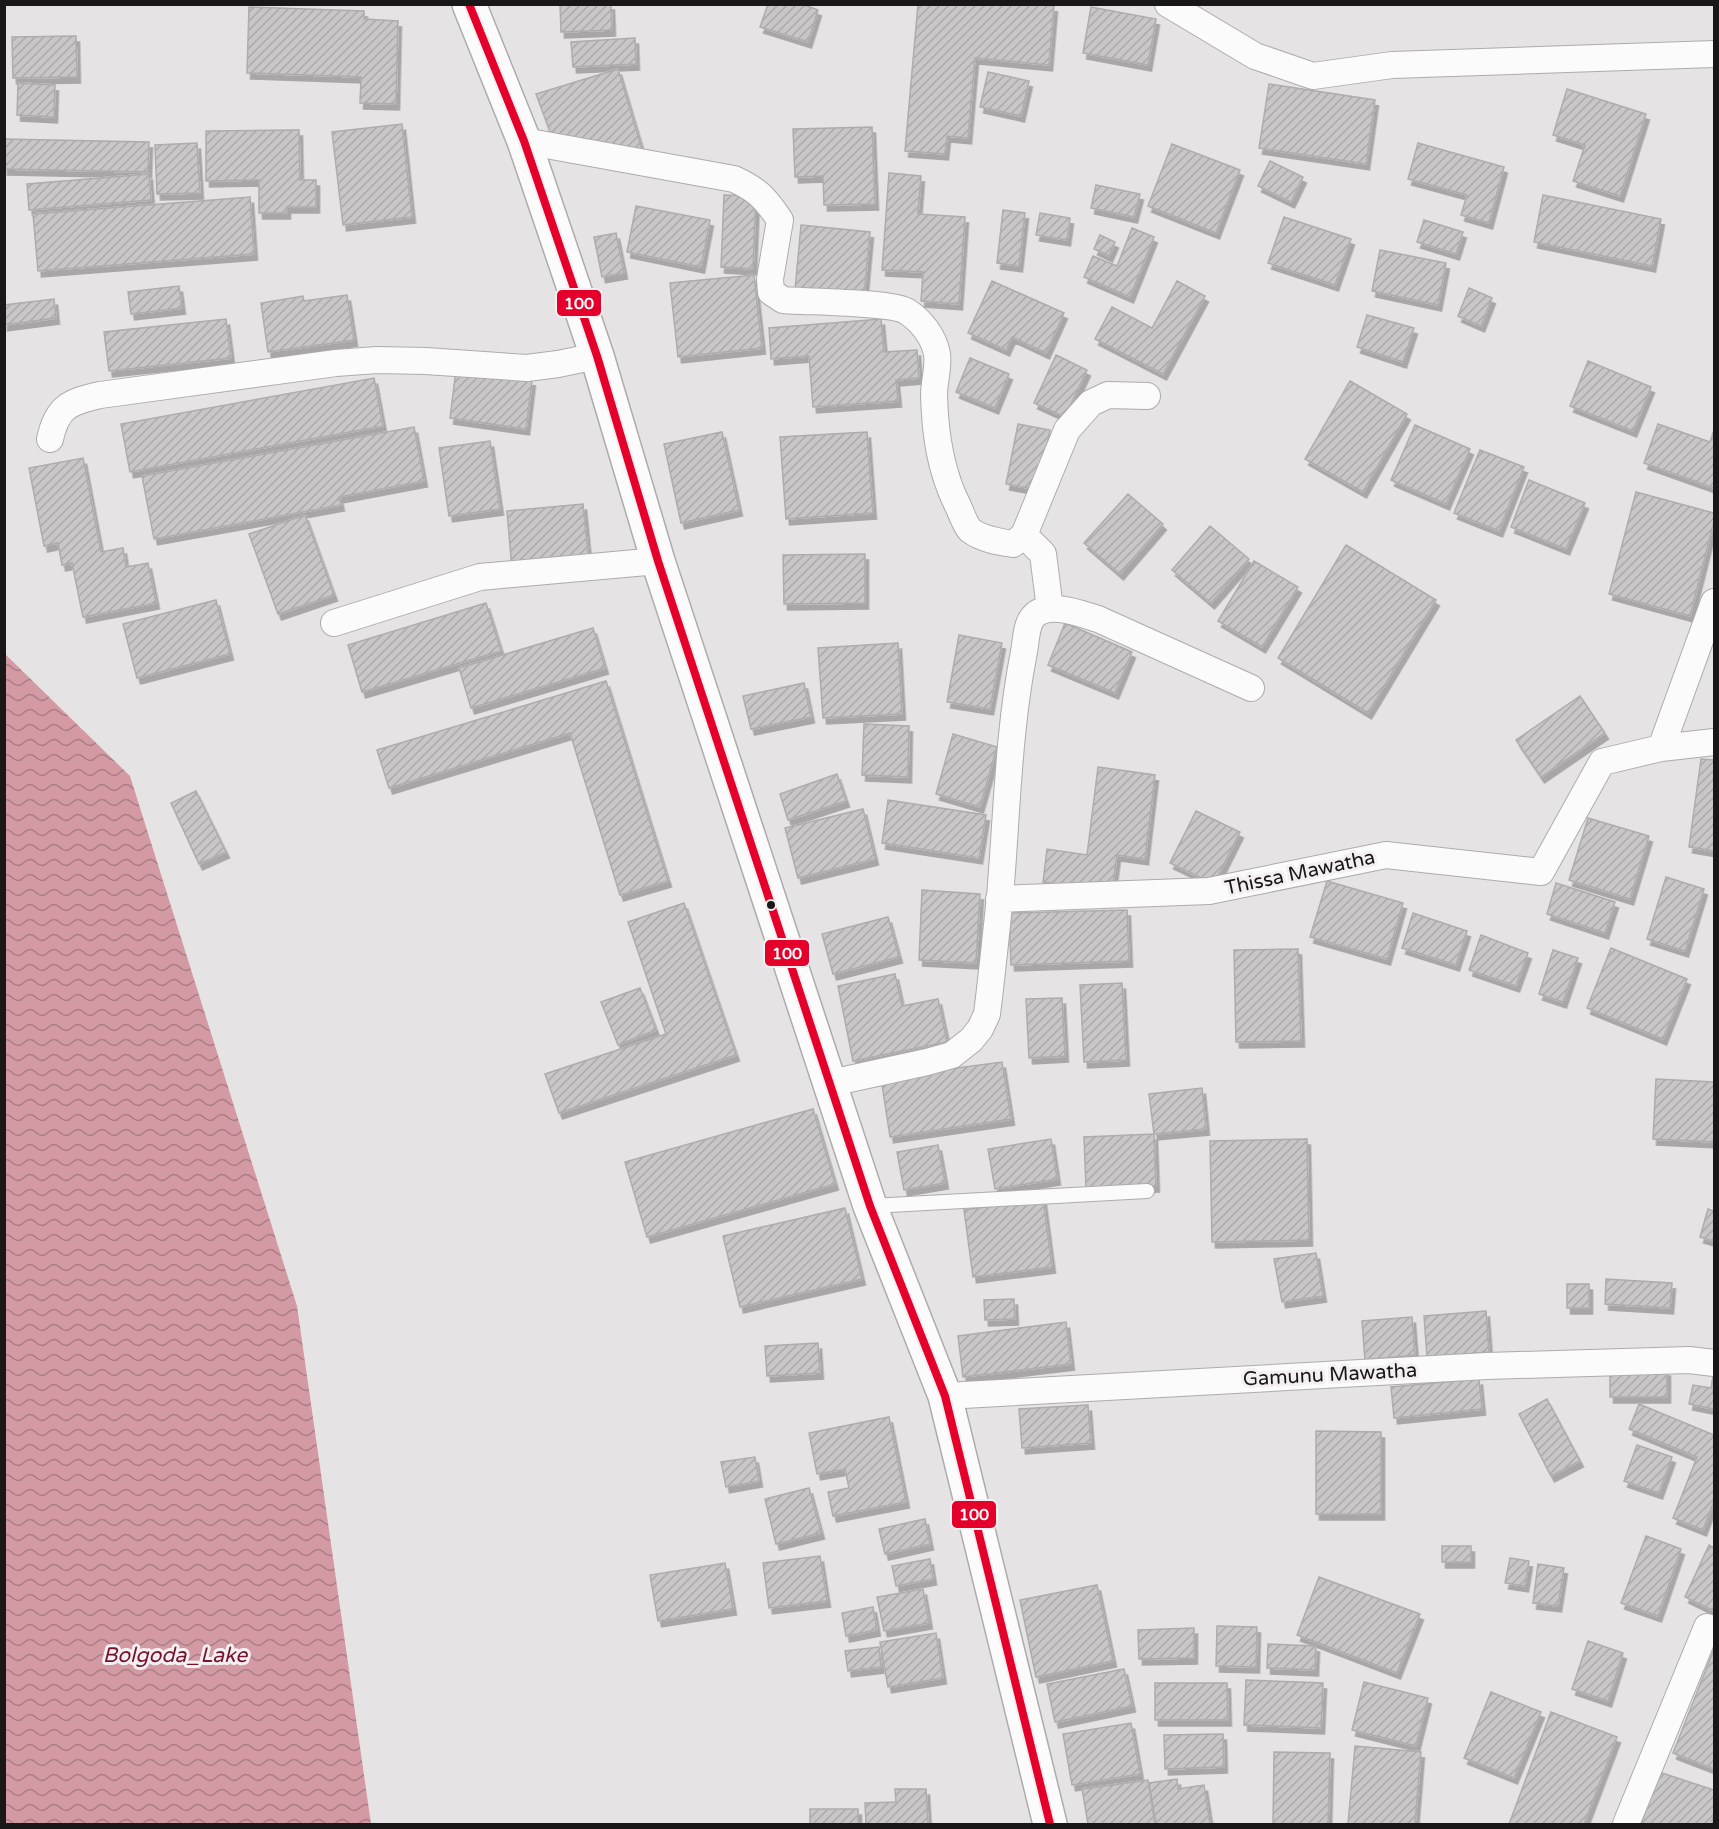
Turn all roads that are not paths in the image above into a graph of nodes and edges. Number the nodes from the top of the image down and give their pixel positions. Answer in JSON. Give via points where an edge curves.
{"nodes":[{"id":1,"x":469,"y":4,"type":"edge"},
{"id":2,"x":1168,"y":4,"type":"edge"},
{"id":3,"x":1714,"y":54,"type":"edge"},
{"id":4,"x":524,"y":141,"type":"junction"},
{"id":5,"x":597,"y":356,"type":"junction"},
{"id":6,"x":1147,"y":396,"type":"dead end"},
{"id":7,"x":50,"y":440,"type":"dead end"},
{"id":8,"x":1024,"y":535,"type":"junction"},
{"id":9,"x":658,"y":561,"type":"junction"},
{"id":10,"x":1714,"y":602,"type":"edge"},
{"id":11,"x":1050,"y":609,"type":"junction"},
{"id":12,"x":334,"y":623,"type":"dead end"},
{"id":13,"x":1251,"y":688,"type":"dead end"},
{"id":14,"x":1714,"y":742,"type":"edge"},
{"id":15,"x":1661,"y":748,"type":"junction"},
{"id":16,"x":999,"y":899,"type":"junction"},
{"id":17,"x":831,"y":1083,"type":"junction"},
{"id":18,"x":1147,"y":1191,"type":"dead end"},
{"id":19,"x":870,"y":1206,"type":"junction"},
{"id":20,"x":1714,"y":1363,"type":"edge"},
{"id":21,"x":945,"y":1396,"type":"junction"},
{"id":22,"x":1707,"y":1626,"type":"dead end"},
{"id":23,"x":1050,"y":1824,"type":"edge"},
{"id":24,"x":1626,"y":1824,"type":"edge"}],
"edges":[{"from":1,"to":4,"type":"highway"},
{"from":2,"to":3,"type":"street","via":[[1255,56],[1313,76],[1392,65]]},
{"from":4,"to":5,"type":"highway"},
{"from":4,"to":8,"type":"street","via":[[734,179],[753,188],[780,220],[771,292],[783,300],[904,310],[921,323],[937,355],[936,432],[942,466],[955,500],[970,530],[1013,544]]},
{"from":5,"to":7,"type":"street","via":[[527,368],[426,361],[336,363],[100,395],[63,408],[53,423]]},
{"from":5,"to":9,"type":"highway"},
{"from":6,"to":8,"type":"street","via":[[1108,395],[1091,403],[1067,430]]},
{"from":8,"to":11,"type":"street","via":[[1043,554]]},
{"from":9,"to":12,"type":"street","via":[[480,577]]},
{"from":9,"to":17,"type":"highway"},
{"from":10,"to":15,"type":"street"},
{"from":11,"to":13,"type":"street","via":[[1098,619]]},
{"from":11,"to":16,"type":"street","via":[[1032,618],[1017,688]]},
{"from":14,"to":15,"type":"street","name":"Thissa Mawatha"},
{"from":15,"to":16,"type":"street","name":"Thissa Mawatha","via":[[1602,762],[1541,872],[1386,855],[1209,891]]},
{"from":16,"to":17,"type":"street","via":[[987,1014],[971,1040],[952,1055]]},
{"from":17,"to":19,"type":"highway"},
{"from":18,"to":19,"type":"lane"},
{"from":19,"to":21,"type":"highway"},
{"from":20,"to":21,"type":"street","name":"Gamunu Mawatha","via":[[1689,1360],[1487,1366]]},
{"from":21,"to":23,"type":"highway"},
{"from":22,"to":24,"type":"street"}]}
